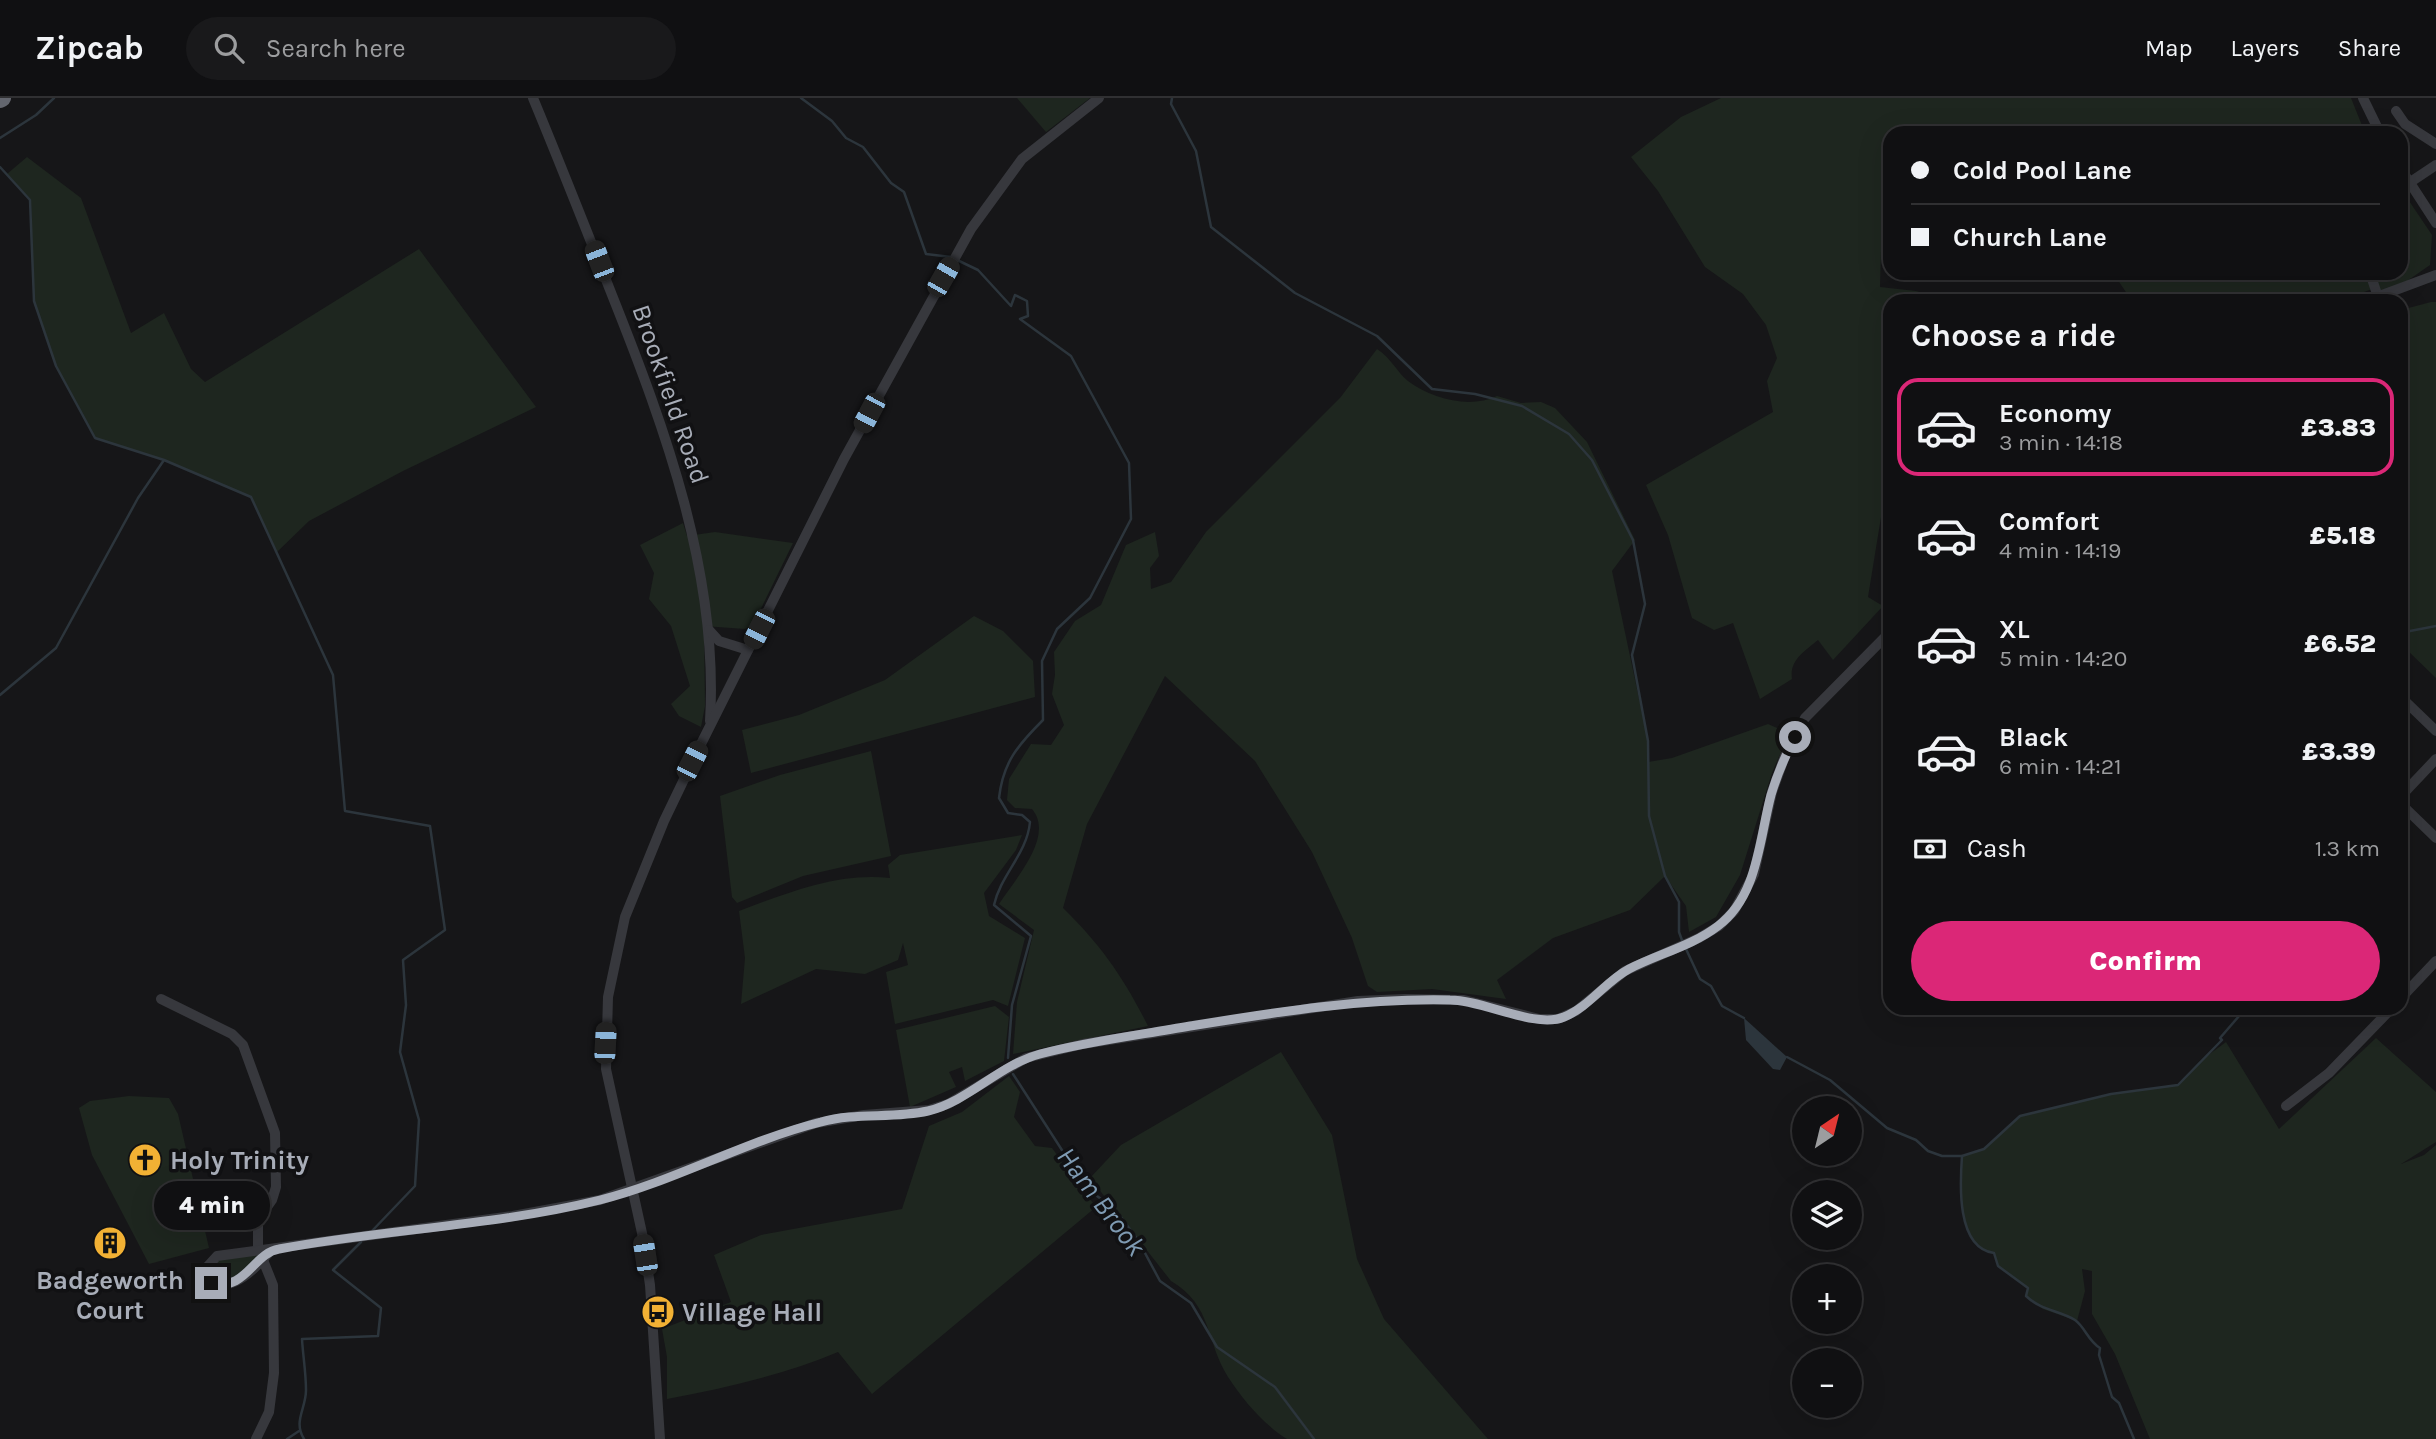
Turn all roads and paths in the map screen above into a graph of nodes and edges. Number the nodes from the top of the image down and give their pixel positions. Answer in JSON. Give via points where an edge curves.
{"nodes":[{"id":1,"x":533,"y":98,"type":"edge"},
{"id":2,"x":1099,"y":98,"type":"edge"},
{"id":3,"x":2363,"y":98,"type":"edge"},
{"id":4,"x":2396,"y":111,"type":"dead end"},
{"id":5,"x":2376,"y":126,"type":"edge"},
{"id":6,"x":2436,"y":144,"type":"edge"},
{"id":7,"x":2436,"y":165,"type":"edge"},
{"id":8,"x":2409,"y":183,"type":"joint"},
{"id":9,"x":2436,"y":223,"type":"edge"},
{"id":10,"x":2436,"y":275,"type":"edge"},
{"id":11,"x":2386,"y":294,"type":"edge"},
{"id":12,"x":709,"y":630,"type":"junction"},
{"id":13,"x":1883,"y":639,"type":"edge"},
{"id":14,"x":748,"y":650,"type":"junction"},
{"id":15,"x":713,"y":675,"type":"junction"},
{"id":16,"x":734,"y":679,"type":"junction"},
{"id":17,"x":2408,"y":704,"type":"edge"},
{"id":18,"x":709,"y":727,"type":"junction"},
{"id":19,"x":2436,"y":731,"type":"edge"},
{"id":20,"x":2436,"y":759,"type":"edge"},
{"id":21,"x":2408,"y":789,"type":"edge"},
{"id":22,"x":2408,"y":811,"type":"edge"},
{"id":23,"x":2436,"y":838,"type":"edge"},
{"id":24,"x":2436,"y":961,"type":"edge"},
{"id":25,"x":2408,"y":991,"type":"edge"},
{"id":26,"x":161,"y":999,"type":"dead end"},
{"id":27,"x":2385,"y":1015,"type":"edge"},
{"id":28,"x":2286,"y":1106,"type":"dead end"},
{"id":29,"x":632,"y":1188,"type":"junction"},
{"id":30,"x":258,"y":1248,"type":"junction"},
{"id":31,"x":271,"y":1250,"type":"junction"},
{"id":32,"x":263,"y":1260,"type":"junction"},
{"id":33,"x":256,"y":1439,"type":"edge"},
{"id":34,"x":660,"y":1439,"type":"edge"}],
"edges":[{"from":1,"to":12,"type":"street","name":"Brookfield Road","via":[[642,369],[683,501]]},
{"from":2,"to":14,"type":"street","via":[[1022,159],[971,229],[844,459]]},
{"from":3,"to":5,"type":"street"},
{"from":4,"to":6,"type":"street","via":[[2405,124]]},
{"from":7,"to":8,"type":"street"},
{"from":8,"to":9,"type":"street"},
{"from":10,"to":11,"type":"street"},
{"from":12,"to":14,"type":"street","via":[[719,641]]},
{"from":12,"to":15,"type":"street","name":"Brookfield Road"},
{"from":13,"to":29,"type":"street","via":[[1805,718],[1772,792],[1754,874],[1734,911],[1699,938],[1625,971],[1566,1016],[1549,1020],[1464,1000],[1405,999],[1358,1002],[1083,1044],[1026,1058],[948,1104],[816,1123]]},
{"from":14,"to":16,"type":"street"},
{"from":15,"to":16,"type":"street","via":[[725,685]]},
{"from":15,"to":18,"type":"street","name":"Brookfield Road"},
{"from":16,"to":18,"type":"street"},
{"from":17,"to":19,"type":"street"},
{"from":18,"to":29,"type":"street","via":[[625,917],[608,997],[606,1069]]},
{"from":20,"to":21,"type":"street"},
{"from":22,"to":23,"type":"street"},
{"from":24,"to":25,"type":"street"},
{"from":26,"to":30,"type":"street","via":[[232,1034],[243,1045],[275,1133],[276,1187],[258,1220]]},
{"from":27,"to":28,"type":"street","via":[[2329,1073]]},
{"from":29,"to":31,"type":"street","via":[[600,1200],[513,1216]]},
{"from":29,"to":34,"type":"street","via":[[650,1284]]},
{"from":30,"to":31,"type":"street"},
{"from":30,"to":32,"type":"street","via":[[217,1256],[207,1267],[211,1283],[236,1281]]},
{"from":31,"to":32,"type":"street"},
{"from":32,"to":33,"type":"street","via":[[273,1285],[274,1373],[269,1412]]}]}
